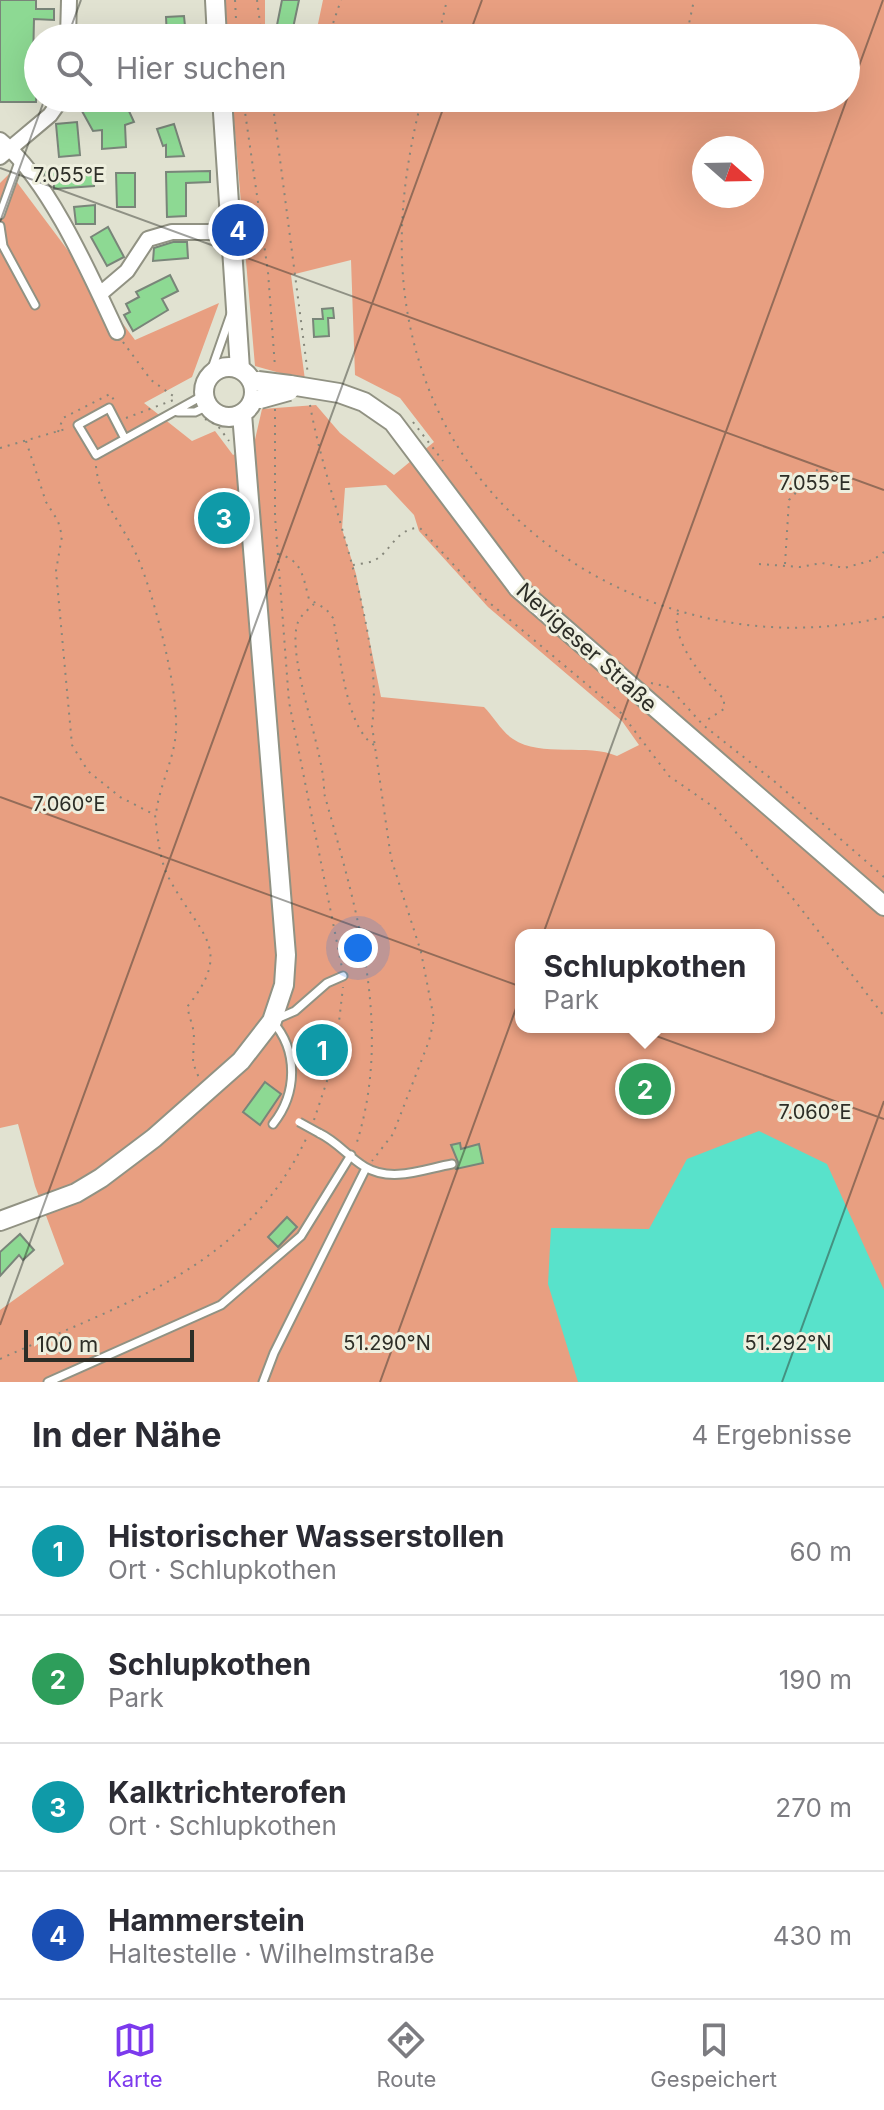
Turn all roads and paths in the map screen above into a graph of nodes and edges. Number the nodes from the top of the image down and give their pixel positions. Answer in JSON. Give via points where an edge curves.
{"nodes":[{"id":1,"x":69,"y":0,"type":"edge"},
{"id":2,"x":215,"y":0,"type":"edge"},
{"id":3,"x":235,"y":0,"type":"edge"},
{"id":4,"x":257,"y":0,"type":"edge"},
{"id":5,"x":341,"y":0,"type":"edge"},
{"id":6,"x":447,"y":0,"type":"edge"},
{"id":7,"x":694,"y":0,"type":"edge"},
{"id":8,"x":68,"y":24,"type":"edge"},
{"id":9,"x":216,"y":24,"type":"edge"},
{"id":10,"x":236,"y":24,"type":"edge"},
{"id":11,"x":260,"y":24,"type":"edge"},
{"id":12,"x":333,"y":24,"type":"edge"},
{"id":13,"x":441,"y":24,"type":"edge"},
{"id":14,"x":689,"y":24,"type":"edge"},
{"id":15,"x":52,"y":112,"type":"edge"},
{"id":16,"x":223,"y":112,"type":"edge"},
{"id":17,"x":245,"y":112,"type":"edge"},
{"id":18,"x":273,"y":112,"type":"edge"},
{"id":19,"x":419,"y":112,"type":"edge"},
{"id":20,"x":8,"y":151,"type":"edge"},
{"id":21,"x":0,"y":215,"type":"edge"},
{"id":22,"x":0,"y":226,"type":"edge"},
{"id":23,"x":214,"y":232,"type":"dead end"},
{"id":24,"x":100,"y":294,"type":"junction"},
{"id":25,"x":35,"y":305,"type":"dead end"},
{"id":26,"x":237,"y":308,"type":"junction"},
{"id":27,"x":117,"y":332,"type":"joint"},
{"id":28,"x":275,"y":364,"type":"dead end"},
{"id":29,"x":299,"y":385,"type":"junction"},
{"id":30,"x":234,"y":394,"type":"junction"},
{"id":31,"x":177,"y":399,"type":"dead end"},
{"id":32,"x":175,"y":412,"type":"junction"},
{"id":33,"x":408,"y":415,"type":"dead end"},
{"id":34,"x":78,"y":425,"type":"junction"},
{"id":35,"x":124,"y":437,"type":"junction"},
{"id":36,"x":26,"y":441,"type":"junction"},
{"id":37,"x":231,"y":446,"type":"dead end"},
{"id":38,"x":0,"y":448,"type":"edge"},
{"id":39,"x":96,"y":455,"type":"junction"},
{"id":40,"x":445,"y":466,"type":"dead end"},
{"id":41,"x":819,"y":468,"type":"dead end"},
{"id":42,"x":884,"y":552,"type":"edge"},
{"id":43,"x":277,"y":554,"type":"junction"},
{"id":44,"x":759,"y":564,"type":"dead end"},
{"id":45,"x":351,"y":565,"type":"junction"},
{"id":46,"x":785,"y":566,"type":"junction"},
{"id":47,"x":314,"y":604,"type":"junction"},
{"id":48,"x":678,"y":612,"type":"junction"},
{"id":49,"x":884,"y":617,"type":"edge"},
{"id":50,"x":643,"y":677,"type":"dead end"},
{"id":51,"x":701,"y":724,"type":"junction"},
{"id":52,"x":375,"y":745,"type":"junction"},
{"id":53,"x":155,"y":815,"type":"junction"},
{"id":54,"x":884,"y":877,"type":"edge"},
{"id":55,"x":884,"y":906,"type":"edge"},
{"id":56,"x":343,"y":976,"type":"junction"},
{"id":57,"x":884,"y":1016,"type":"edge"},
{"id":58,"x":272,"y":1021,"type":"junction"},
{"id":59,"x":204,"y":1091,"type":"junction"},
{"id":60,"x":283,"y":1112,"type":"junction"},
{"id":61,"x":273,"y":1124,"type":"dead end"},
{"id":62,"x":351,"y":1155,"type":"junction"},
{"id":63,"x":452,"y":1164,"type":"dead end"},
{"id":64,"x":366,"y":1168,"type":"junction"},
{"id":65,"x":0,"y":1221,"type":"edge"},
{"id":66,"x":0,"y":1359,"type":"edge"},
{"id":67,"x":48,"y":1382,"type":"edge"},
{"id":68,"x":263,"y":1382,"type":"edge"}],
"edges":[{"from":1,"to":8,"type":"street"},
{"from":2,"to":9,"type":"main road"},
{"from":3,"to":10,"type":"path"},
{"from":4,"to":11,"type":"path"},
{"from":5,"to":12,"type":"path"},
{"from":6,"to":13,"type":"path"},
{"from":7,"to":14,"type":"path"},
{"from":15,"to":20,"type":"street"},
{"from":16,"to":26,"type":"main road"},
{"from":17,"to":28,"type":"path"},
{"from":18,"to":29,"type":"path"},
{"from":19,"to":48,"type":"path","via":[[406,167],[399,242],[408,317],[435,402],[480,475],[544,541],[634,596]]},
{"from":20,"to":21,"type":"lane"},
{"from":20,"to":24,"type":"street"},
{"from":22,"to":25,"type":"lane","via":[[3,246]]},
{"from":23,"to":24,"type":"street","via":[[172,232],[148,239],[127,271]]},
{"from":24,"to":27,"type":"street"},
{"from":26,"to":30,"type":"main road"},
{"from":26,"to":30,"type":"lane"},
{"from":27,"to":31,"type":"path","via":[[151,380]]},
{"from":29,"to":30,"type":"main road","name":"Nevigeser Straße","bridge":true},
{"from":29,"to":45,"type":"path"},
{"from":29,"to":55,"type":"main road","name":"Nevigeser Straße","via":[[364,402],[393,422],[518,588]]},
{"from":30,"to":32,"type":"lane"},
{"from":30,"to":32,"type":"lane"},
{"from":30,"to":37,"type":"path","via":[[197,417],[218,426]]},
{"from":30,"to":43,"type":"path"},
{"from":30,"to":58,"type":"main road","via":[[246,465],[286,955],[284,985]]},
{"from":32,"to":35,"type":"lane"},
{"from":33,"to":40,"type":"path"},
{"from":34,"to":35,"type":"lane","via":[[109,408]]},
{"from":34,"to":36,"type":"path"},
{"from":34,"to":39,"type":"lane"},
{"from":35,"to":39,"type":"lane"},
{"from":36,"to":38,"type":"path"},
{"from":36,"to":53,"type":"path","via":[[62,536],[56,571],[72,745],[88,771],[120,797]]},
{"from":39,"to":53,"type":"path","via":[[98,481],[148,587],[174,698],[176,733]]},
{"from":41,"to":46,"type":"path","via":[[789,500]]},
{"from":42,"to":46,"type":"path","via":[[844,568],[822,563]]},
{"from":43,"to":47,"type":"path","via":[[293,559]]},
{"from":43,"to":56,"type":"path","via":[[293,731]]},
{"from":44,"to":46,"type":"path"},
{"from":45,"to":52,"type":"path","via":[[369,661]]},
{"from":45,"to":57,"type":"path","via":[[376,560],[393,540],[420,528],[485,599],[621,713],[669,776],[715,808]]},
{"from":47,"to":52,"type":"path","via":[[333,618],[350,704],[365,740]]},
{"from":47,"to":62,"type":"path","via":[[297,624],[296,640],[324,793],[352,893],[373,1025],[368,1100]]},
{"from":48,"to":49,"type":"path","via":[[770,628],[836,626]]},
{"from":48,"to":51,"type":"path","via":[[675,624],[683,645],[724,699],[718,716]]},
{"from":50,"to":51,"type":"path","via":[[669,687]]},
{"from":51,"to":54,"type":"path"},
{"from":52,"to":64,"type":"path","via":[[391,858],[421,952],[434,1019],[393,1134]]},
{"from":53,"to":59,"type":"path","via":[[170,880],[209,951],[208,981],[187,1007],[194,1032],[193,1063]]},
{"from":56,"to":58,"type":"lane"},
{"from":56,"to":66,"type":"path","via":[[340,1033],[329,1079],[305,1141],[264,1205],[238,1233],[181,1277]]},
{"from":58,"to":59,"type":"main road","via":[[241,1061]]},
{"from":58,"to":60,"type":"lane","via":[[288,1046],[291,1070]]},
{"from":59,"to":65,"type":"main road","via":[[101,1178],[76,1193]]},
{"from":60,"to":61,"type":"lane"},
{"from":60,"to":62,"type":"lane","bridge":true},
{"from":62,"to":64,"type":"lane"},
{"from":62,"to":67,"type":"lane","via":[[301,1236],[221,1305]]},
{"from":63,"to":64,"type":"lane","via":[[391,1176]]},
{"from":64,"to":68,"type":"lane"}]}
